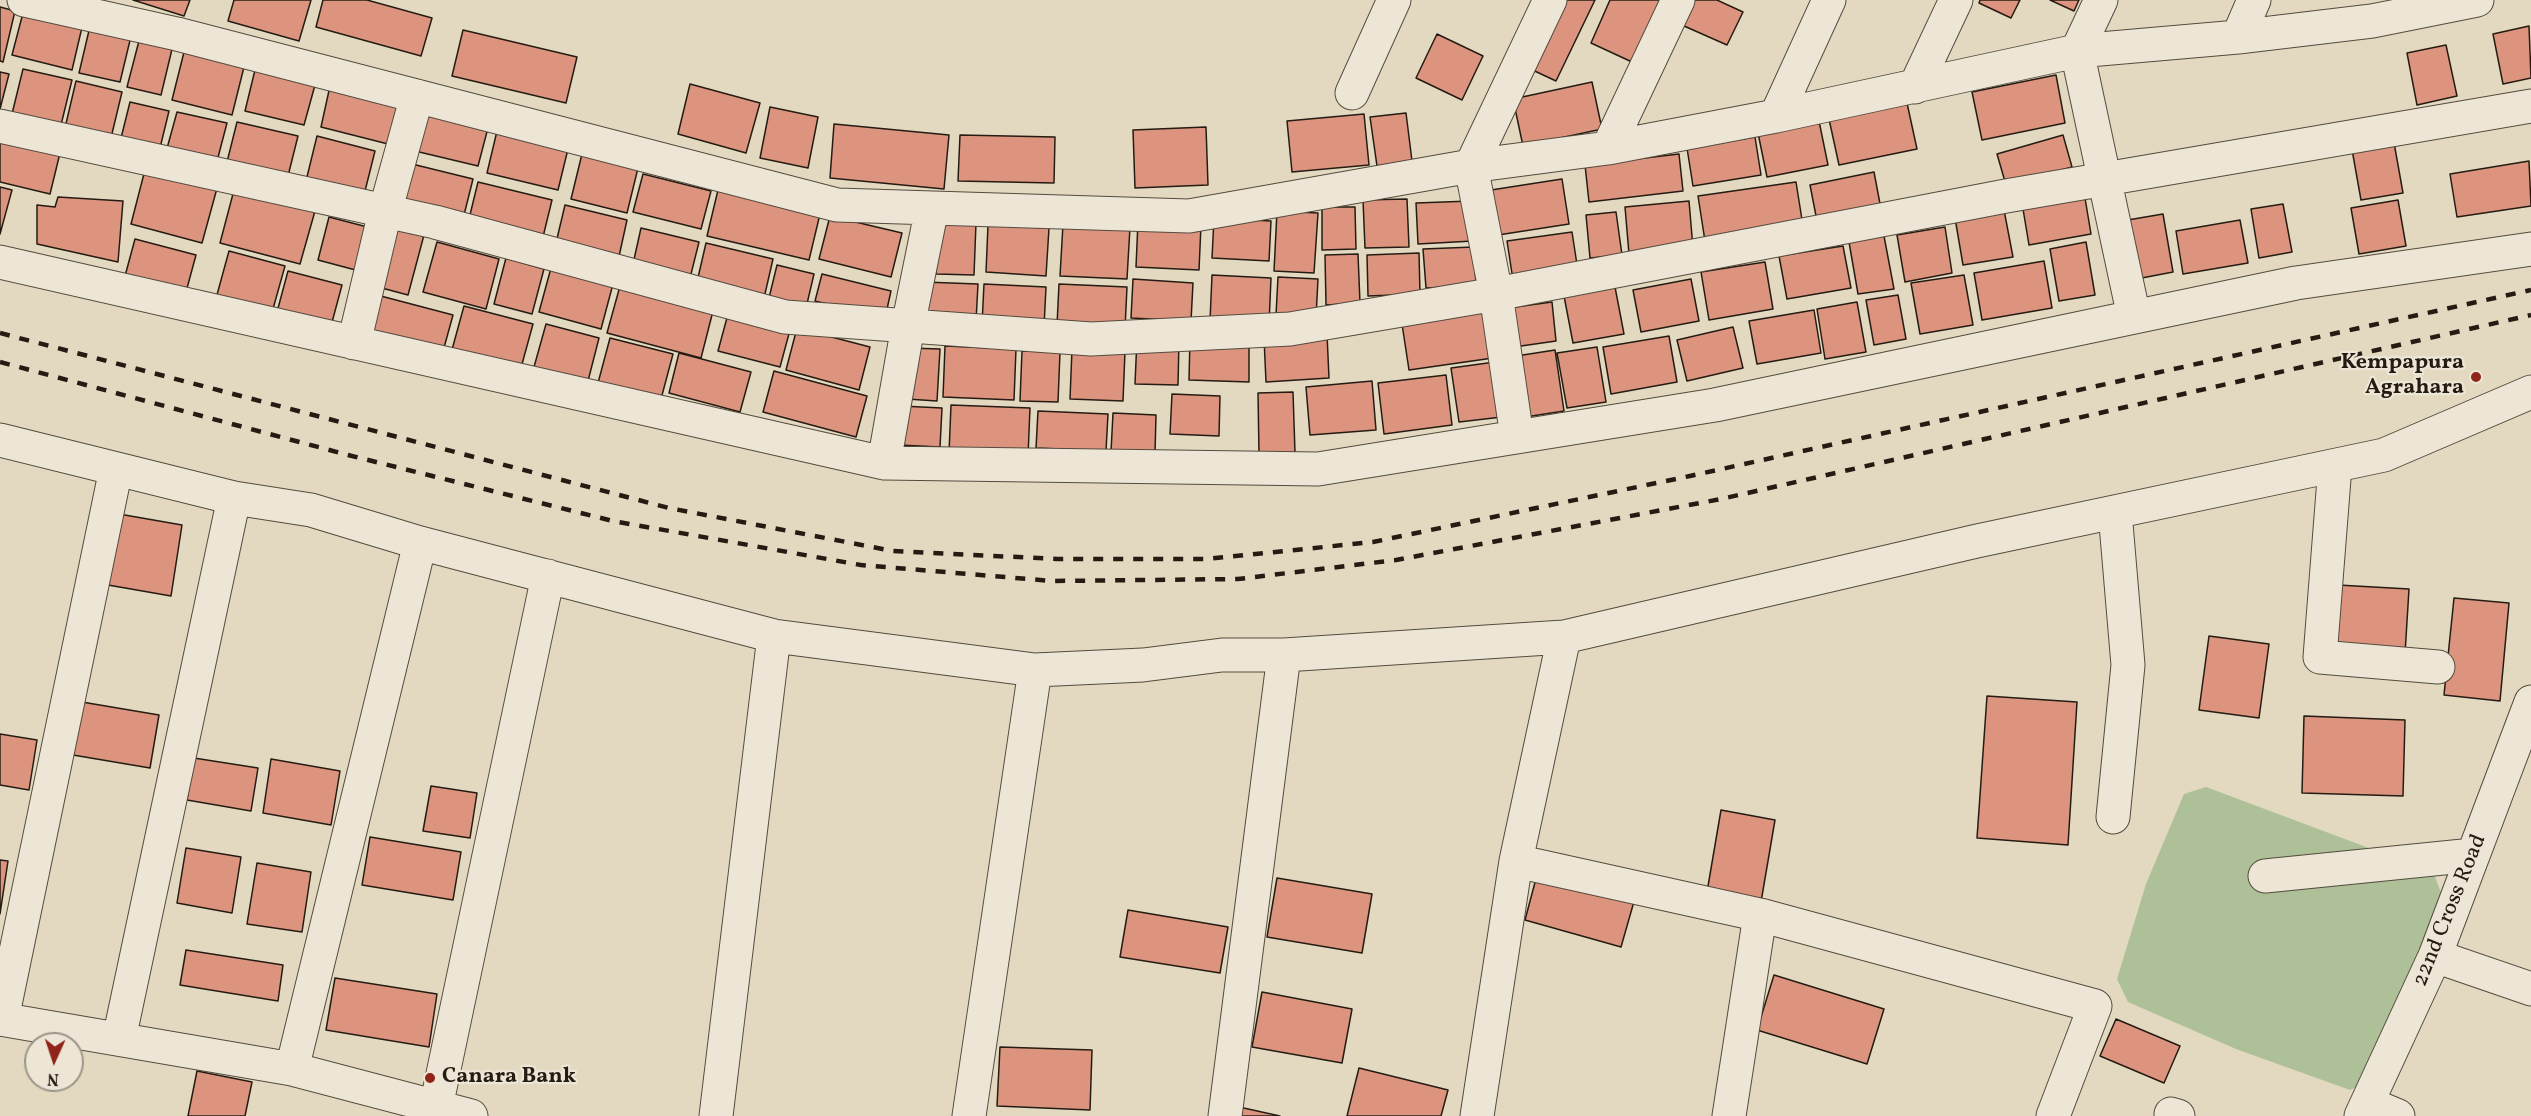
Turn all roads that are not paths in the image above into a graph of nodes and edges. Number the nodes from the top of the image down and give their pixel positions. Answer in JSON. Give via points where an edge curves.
{"nodes":[{"id":1,"x":24,"y":0,"type":"edge"},
{"id":2,"x":1394,"y":0,"type":"edge"},
{"id":3,"x":1550,"y":0,"type":"edge"},
{"id":4,"x":1678,"y":0,"type":"edge"},
{"id":5,"x":1829,"y":0,"type":"edge"},
{"id":6,"x":1956,"y":0,"type":"edge"},
{"id":7,"x":2101,"y":0,"type":"edge"},
{"id":8,"x":2254,"y":0,"type":"edge"},
{"id":9,"x":2477,"y":0,"type":"edge"},
{"id":10,"x":2376,"y":10,"type":"edge"},
{"id":11,"x":2238,"y":38,"type":"junction"},
{"id":12,"x":2077,"y":51,"type":"junction"},
{"id":13,"x":1915,"y":87,"type":"junction"},
{"id":14,"x":1352,"y":93,"type":"dead end"},
{"id":15,"x":417,"y":96,"type":"junction"},
{"id":16,"x":2531,"y":106,"type":"edge"},
{"id":17,"x":1776,"y":116,"type":"junction"},
{"id":18,"x":0,"y":126,"type":"edge"},
{"id":19,"x":1608,"y":148,"type":"junction"},
{"id":20,"x":1471,"y":166,"type":"junction"},
{"id":21,"x":2103,"y":179,"type":"junction"},
{"id":22,"x":932,"y":208,"type":"junction"},
{"id":23,"x":385,"y":212,"type":"junction"},
{"id":24,"x":2531,"y":249,"type":"edge"},
{"id":25,"x":0,"y":262,"type":"edge"},
{"id":26,"x":1496,"y":294,"type":"junction"},
{"id":27,"x":2134,"y":317,"type":"junction"},
{"id":28,"x":908,"y":326,"type":"junction"},
{"id":29,"x":354,"y":343,"type":"junction"},
{"id":30,"x":2531,"y":392,"type":"edge"},
{"id":31,"x":1517,"y":437,"type":"junction"},
{"id":32,"x":0,"y":440,"type":"edge"},
{"id":33,"x":884,"y":463,"type":"junction"},
{"id":34,"x":2335,"y":465,"type":"junction"},
{"id":35,"x":116,"y":469,"type":"junction"},
{"id":36,"x":234,"y":498,"type":"junction"},
{"id":37,"x":2115,"y":512,"type":"junction"},
{"id":38,"x":420,"y":543,"type":"junction"},
{"id":39,"x":548,"y":576,"type":"junction"},
{"id":40,"x":774,"y":636,"type":"junction"},
{"id":41,"x":1564,"y":637,"type":"junction"},
{"id":42,"x":1284,"y":655,"type":"junction"},
{"id":43,"x":2438,"y":667,"type":"dead end"},
{"id":44,"x":1035,"y":670,"type":"junction"},
{"id":45,"x":2531,"y":702,"type":"edge"},
{"id":46,"x":2113,"y":817,"type":"dead end"},
{"id":47,"x":2473,"y":855,"type":"junction"},
{"id":48,"x":1516,"y":861,"type":"junction"},
{"id":49,"x":2265,"y":876,"type":"dead end"},
{"id":50,"x":1760,"y":915,"type":"junction"},
{"id":51,"x":2435,"y":956,"type":"junction"},
{"id":52,"x":2531,"y":989,"type":"edge"},
{"id":53,"x":1,"y":1019,"type":"edge"},
{"id":54,"x":118,"y":1039,"type":"junction"},
{"id":55,"x":292,"y":1070,"type":"junction"},
{"id":56,"x":436,"y":1107,"type":"junction"},
{"id":57,"x":2364,"y":1110,"type":"edge"},
{"id":58,"x":471,"y":1116,"type":"edge"},
{"id":59,"x":716,"y":1116,"type":"edge"},
{"id":60,"x":969,"y":1116,"type":"edge"},
{"id":61,"x":1225,"y":1116,"type":"edge"},
{"id":62,"x":1477,"y":1116,"type":"edge"},
{"id":63,"x":1729,"y":1116,"type":"edge"},
{"id":64,"x":2053,"y":1116,"type":"edge"},
{"id":65,"x":2398,"y":1116,"type":"edge"}],
"edges":[{"from":1,"to":15,"type":"street","via":[[177,34]]},
{"from":2,"to":14,"type":"street"},
{"from":3,"to":20,"type":"street"},
{"from":4,"to":19,"type":"street"},
{"from":5,"to":17,"type":"street"},
{"from":6,"to":13,"type":"street"},
{"from":7,"to":12,"type":"street"},
{"from":8,"to":11,"type":"street"},
{"from":9,"to":10,"type":"street"},
{"from":10,"to":11,"type":"street"},
{"from":11,"to":12,"type":"street"},
{"from":12,"to":13,"type":"street"},
{"from":12,"to":21,"type":"street"},
{"from":13,"to":17,"type":"street"},
{"from":15,"to":22,"type":"street","via":[[837,206]]},
{"from":15,"to":23,"type":"street"},
{"from":16,"to":21,"type":"street"},
{"from":17,"to":19,"type":"street"},
{"from":18,"to":23,"type":"street"},
{"from":19,"to":20,"type":"street"},
{"from":20,"to":22,"type":"street","via":[[1189,216]]},
{"from":20,"to":26,"type":"street"},
{"from":21,"to":26,"type":"street"},
{"from":21,"to":27,"type":"street"},
{"from":22,"to":28,"type":"street"},
{"from":23,"to":28,"type":"street","via":[[435,222],[785,317]]},
{"from":23,"to":29,"type":"street"},
{"from":24,"to":27,"type":"street","via":[[2296,283]]},
{"from":25,"to":29,"type":"street"},
{"from":26,"to":28,"type":"street","via":[[1290,329],[1091,339]]},
{"from":26,"to":31,"type":"street"},
{"from":27,"to":31,"type":"street","via":[[1715,405]]},
{"from":28,"to":33,"type":"street"},
{"from":29,"to":33,"type":"street"},
{"from":30,"to":34,"type":"street","via":[[2384,455]]},
{"from":31,"to":33,"type":"street","via":[[1318,469]]},
{"from":32,"to":35,"type":"street"},
{"from":34,"to":37,"type":"street"},
{"from":34,"to":43,"type":"street","via":[[2320,657]]},
{"from":35,"to":36,"type":"street"},
{"from":35,"to":53,"type":"street"},
{"from":36,"to":38,"type":"street","via":[[311,510]]},
{"from":36,"to":54,"type":"street"},
{"from":37,"to":41,"type":"street"},
{"from":37,"to":46,"type":"street","via":[[2128,666]]},
{"from":38,"to":39,"type":"street"},
{"from":38,"to":55,"type":"street"},
{"from":39,"to":40,"type":"street"},
{"from":39,"to":56,"type":"street"},
{"from":40,"to":44,"type":"street"},
{"from":40,"to":59,"type":"street"},
{"from":41,"to":42,"type":"street"},
{"from":41,"to":48,"type":"street"},
{"from":42,"to":44,"type":"street","via":[[1222,655],[1143,665]]},
{"from":42,"to":61,"type":"street"},
{"from":44,"to":60,"type":"street"},
{"from":45,"to":47,"type":"street","name":"22nd Cross Road"},
{"from":47,"to":49,"type":"street"},
{"from":47,"to":51,"type":"street","name":"22nd Cross Road"},
{"from":48,"to":50,"type":"street"},
{"from":48,"to":62,"type":"street"},
{"from":50,"to":63,"type":"street"},
{"from":50,"to":64,"type":"street","via":[[2095,1006]]},
{"from":51,"to":52,"type":"street"},
{"from":51,"to":57,"type":"street","name":"22nd Cross Road"},
{"from":53,"to":54,"type":"street"},
{"from":54,"to":55,"type":"street"},
{"from":55,"to":56,"type":"street"},
{"from":56,"to":58,"type":"street"},
{"from":57,"to":65,"type":"street"}]}
